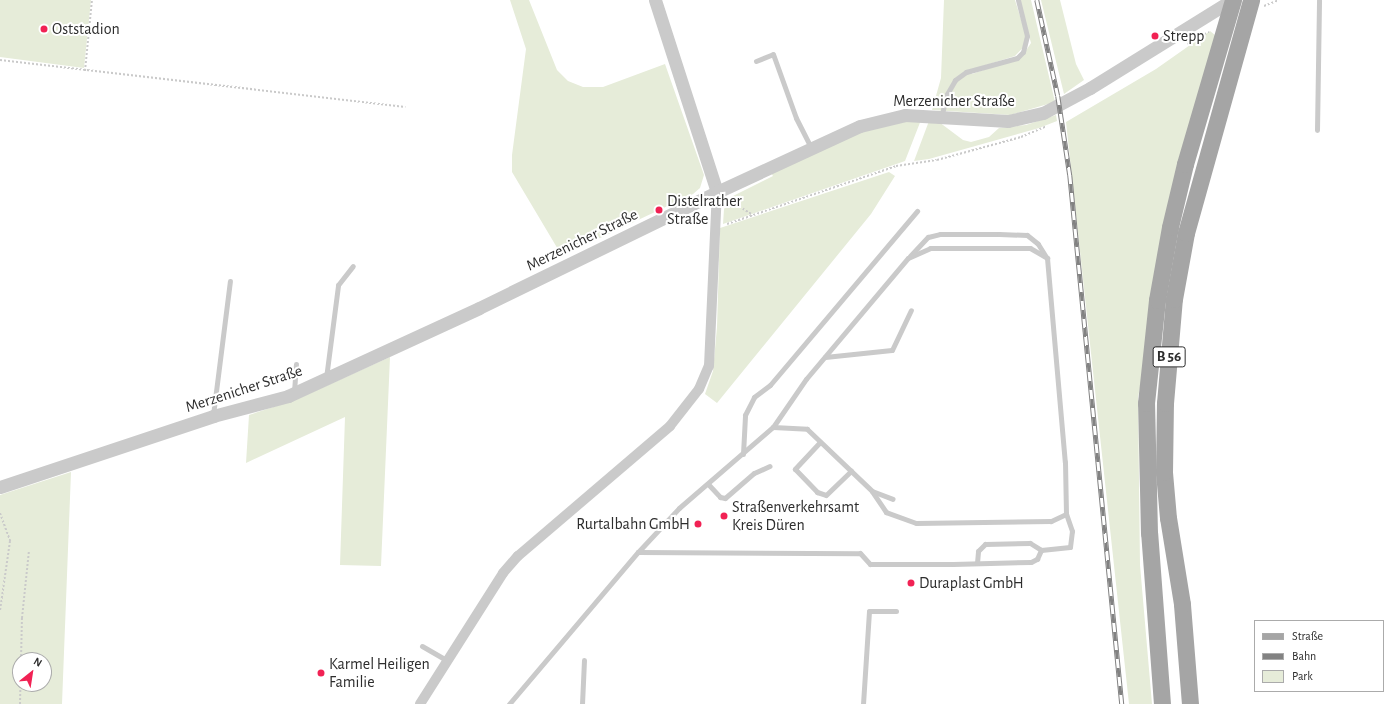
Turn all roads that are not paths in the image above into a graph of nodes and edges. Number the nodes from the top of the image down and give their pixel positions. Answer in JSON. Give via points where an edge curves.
{"nodes":[{"id":1,"x":654,"y":0,"type":"edge"},
{"id":2,"x":1018,"y":0,"type":"edge"},
{"id":3,"x":1232,"y":0,"type":"edge"},
{"id":4,"x":1251,"y":0,"type":"edge"},
{"id":5,"x":1319,"y":0,"type":"edge"},
{"id":6,"x":756,"y":61,"type":"dead end"},
{"id":7,"x":941,"y":117,"type":"junction"},
{"id":8,"x":1317,"y":130,"type":"dead end"},
{"id":9,"x":812,"y":148,"type":"junction"},
{"id":10,"x":717,"y":192,"type":"junction"},
{"id":11,"x":917,"y":211,"type":"dead end"},
{"id":12,"x":908,"y":258,"type":"junction"},
{"id":13,"x":1046,"y":258,"type":"junction"},
{"id":14,"x":353,"y":266,"type":"dead end"},
{"id":15,"x":230,"y":281,"type":"dead end"},
{"id":16,"x":911,"y":310,"type":"dead end"},
{"id":17,"x":825,"y":357,"type":"junction"},
{"id":18,"x":296,"y":364,"type":"dead end"},
{"id":19,"x":326,"y":379,"type":"junction"},
{"id":20,"x":294,"y":393,"type":"junction"},
{"id":21,"x":213,"y":416,"type":"junction"},
{"id":22,"x":773,"y":427,"type":"junction"},
{"id":23,"x":820,"y":442,"type":"junction"},
{"id":24,"x":743,"y":454,"type":"junction"},
{"id":25,"x":770,"y":466,"type":"dead end"},
{"id":26,"x":851,"y":471,"type":"junction"},
{"id":27,"x":708,"y":484,"type":"junction"},
{"id":28,"x":0,"y":487,"type":"edge"},
{"id":29,"x":872,"y":491,"type":"junction"},
{"id":30,"x":893,"y":499,"type":"dead end"},
{"id":31,"x":1066,"y":514,"type":"junction"},
{"id":32,"x":1041,"y":550,"type":"junction"},
{"id":33,"x":638,"y":552,"type":"junction"},
{"id":34,"x":977,"y":563,"type":"junction"},
{"id":35,"x":896,"y":611,"type":"dead end"},
{"id":36,"x":422,"y":646,"type":"dead end"},
{"id":37,"x":446,"y":660,"type":"junction"},
{"id":38,"x":584,"y":660,"type":"dead end"},
{"id":39,"x":420,"y":704,"type":"edge"},
{"id":40,"x":509,"y":704,"type":"edge"},
{"id":41,"x":582,"y":704,"type":"edge"},
{"id":42,"x":863,"y":704,"type":"edge"},
{"id":43,"x":1162,"y":704,"type":"edge"},
{"id":44,"x":1190,"y":704,"type":"edge"}],
"edges":[{"from":1,"to":10,"type":"street"},
{"from":2,"to":7,"type":"lane","via":[[1028,36],[1023,52],[1017,58],[966,72],[955,80],[947,94]]},
{"from":3,"to":7,"type":"street","name":"Merzenicher Straße","via":[[1090,88],[1043,113],[1008,121]]},
{"from":3,"to":43,"type":"main road","number":"B 56","via":[[1185,164],[1170,227],[1157,300],[1146,403],[1149,533]]},
{"from":4,"to":44,"type":"main road","number":"B 56","via":[[1186,233],[1174,299],[1165,403],[1164,472],[1168,518],[1182,604]]},
{"from":5,"to":8,"type":"lane"},
{"from":6,"to":9,"type":"lane","via":[[773,54],[796,118]]},
{"from":7,"to":9,"type":"street","name":"Merzenicher Straße","via":[[904,115],[884,118]]},
{"from":9,"to":10,"type":"street","name":"Merzenicher Straße"},
{"from":10,"to":19,"type":"street","name":"Merzenicher Straße","via":[[588,257]]},
{"from":10,"to":37,"type":"street","via":[[709,366],[699,389],[670,426],[518,556],[503,573]]},
{"from":11,"to":24,"type":"lane","via":[[770,385],[754,397],[745,415]]},
{"from":12,"to":13,"type":"lane","via":[[930,248],[1030,248]]},
{"from":12,"to":13,"type":"lane","via":[[928,236],[962,234],[1028,235],[1038,244]]},
{"from":12,"to":17,"type":"lane"},
{"from":13,"to":31,"type":"lane","via":[[1065,462]]},
{"from":14,"to":19,"type":"lane","via":[[338,285]]},
{"from":15,"to":21,"type":"lane"},
{"from":16,"to":17,"type":"lane","via":[[892,350]]},
{"from":17,"to":22,"type":"lane","via":[[806,379]]},
{"from":18,"to":20,"type":"lane"},
{"from":19,"to":20,"type":"street","name":"Merzenicher Straße"},
{"from":20,"to":21,"type":"street","name":"Merzenicher Straße"},
{"from":21,"to":28,"type":"street","name":"Merzenicher Straße"},
{"from":22,"to":23,"type":"lane","via":[[807,429]]},
{"from":22,"to":24,"type":"lane"},
{"from":23,"to":26,"type":"lane"},
{"from":23,"to":26,"type":"lane","via":[[795,469],[817,492],[826,496]]},
{"from":24,"to":27,"type":"lane"},
{"from":25,"to":27,"type":"lane","via":[[754,473],[725,498],[720,497]]},
{"from":26,"to":29,"type":"lane"},
{"from":27,"to":33,"type":"lane","via":[[679,508]]},
{"from":29,"to":30,"type":"lane"},
{"from":29,"to":31,"type":"lane","via":[[886,512],[916,523],[1051,521]]},
{"from":31,"to":32,"type":"lane","via":[[1072,531],[1070,547]]},
{"from":32,"to":34,"type":"lane","via":[[1037,559],[1031,562]]},
{"from":32,"to":34,"type":"lane","via":[[1030,543],[984,544],[978,551]]},
{"from":33,"to":34,"type":"lane","via":[[855,553],[863,555],[870,564]]},
{"from":33,"to":40,"type":"lane"},
{"from":35,"to":42,"type":"lane","via":[[869,611]]},
{"from":36,"to":37,"type":"lane"},
{"from":37,"to":39,"type":"street"},
{"from":38,"to":41,"type":"lane"}]}
